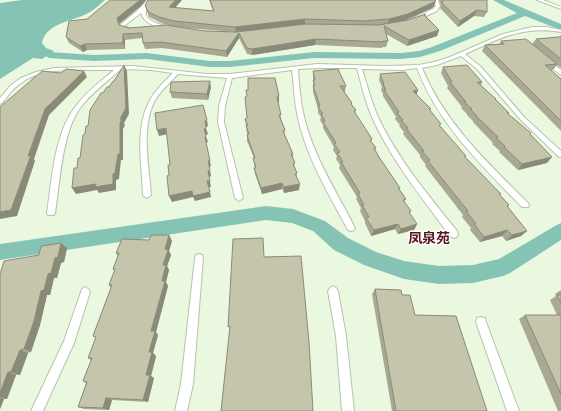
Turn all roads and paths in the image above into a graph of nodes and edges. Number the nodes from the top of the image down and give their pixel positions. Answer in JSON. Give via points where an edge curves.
{"nodes":[{"id":1,"x":149,"y":0,"type":"edge"},
{"id":2,"x":436,"y":0,"type":"edge"},
{"id":3,"x":539,"y":0,"type":"edge"},
{"id":4,"x":143,"y":7,"type":"junction"},
{"id":5,"x":561,"y":8,"type":"edge"},
{"id":6,"x":409,"y":22,"type":"edge"},
{"id":7,"x":153,"y":30,"type":"edge"},
{"id":8,"x":137,"y":31,"type":"edge"},
{"id":9,"x":561,"y":31,"type":"edge"},
{"id":10,"x":512,"y":32,"type":"junction"},
{"id":11,"x":518,"y":38,"type":"edge"},
{"id":12,"x":461,"y":54,"type":"junction"},
{"id":13,"x":543,"y":58,"type":"edge"},
{"id":14,"x":359,"y":67,"type":"junction"},
{"id":15,"x":418,"y":67,"type":"junction"},
{"id":16,"x":119,"y":68,"type":"junction"},
{"id":17,"x":295,"y":68,"type":"junction"},
{"id":18,"x":176,"y":73,"type":"junction"},
{"id":19,"x":561,"y":73,"type":"edge"},
{"id":20,"x":230,"y":76,"type":"junction"},
{"id":21,"x":0,"y":102,"type":"edge"},
{"id":22,"x":561,"y":155,"type":"edge"},
{"id":23,"x":147,"y":195,"type":"dead end"},
{"id":24,"x":239,"y":198,"type":"dead end"},
{"id":25,"x":525,"y":205,"type":"dead end"},
{"id":26,"x":51,"y":213,"type":"dead end"},
{"id":27,"x":351,"y":228,"type":"dead end"},
{"id":28,"x":454,"y":234,"type":"dead end"},
{"id":29,"x":199,"y":258,"type":"dead end"},
{"id":30,"x":333,"y":291,"type":"dead end"},
{"id":31,"x":85,"y":292,"type":"dead end"},
{"id":32,"x":481,"y":322,"type":"dead end"},
{"id":33,"x":37,"y":411,"type":"edge"},
{"id":34,"x":181,"y":411,"type":"edge"},
{"id":35,"x":348,"y":411,"type":"edge"},
{"id":36,"x":514,"y":411,"type":"edge"}],
"edges":[{"from":1,"to":4,"type":"lane"},
{"from":2,"to":6,"type":"lane","via":[[438,6],[435,10]]},
{"from":3,"to":5,"type":"lane"},
{"from":4,"to":7,"type":"lane","via":[[142,13],[152,23],[176,29]]},
{"from":4,"to":8,"type":"lane","via":[[122,26],[126,30]]},
{"from":9,"to":10,"type":"lane","via":[[532,27]]},
{"from":10,"to":11,"type":"lane"},
{"from":10,"to":12,"type":"lane"},
{"from":12,"to":15,"type":"lane"},
{"from":12,"to":22,"type":"lane","via":[[479,68],[522,118]]},
{"from":13,"to":19,"type":"lane"},
{"from":14,"to":15,"type":"lane"},
{"from":14,"to":17,"type":"lane"},
{"from":14,"to":28,"type":"lane","via":[[367,96],[383,133],[410,178]]},
{"from":15,"to":25,"type":"lane","via":[[450,123],[481,160]]},
{"from":16,"to":18,"type":"lane"},
{"from":16,"to":21,"type":"lane","via":[[62,69],[35,74],[13,86]]},
{"from":16,"to":26,"type":"lane","via":[[77,108],[68,122]]},
{"from":17,"to":20,"type":"lane"},
{"from":17,"to":27,"type":"lane","via":[[297,97],[305,132],[322,175]]},
{"from":18,"to":20,"type":"lane"},
{"from":18,"to":23,"type":"lane","via":[[151,102],[146,115],[144,129]]},
{"from":20,"to":24,"type":"lane","via":[[222,106],[221,122]]},
{"from":29,"to":34,"type":"lane","via":[[187,384]]},
{"from":30,"to":35,"type":"lane","via":[[341,336]]},
{"from":31,"to":33,"type":"lane","via":[[69,343]]},
{"from":32,"to":36,"type":"lane"}]}
